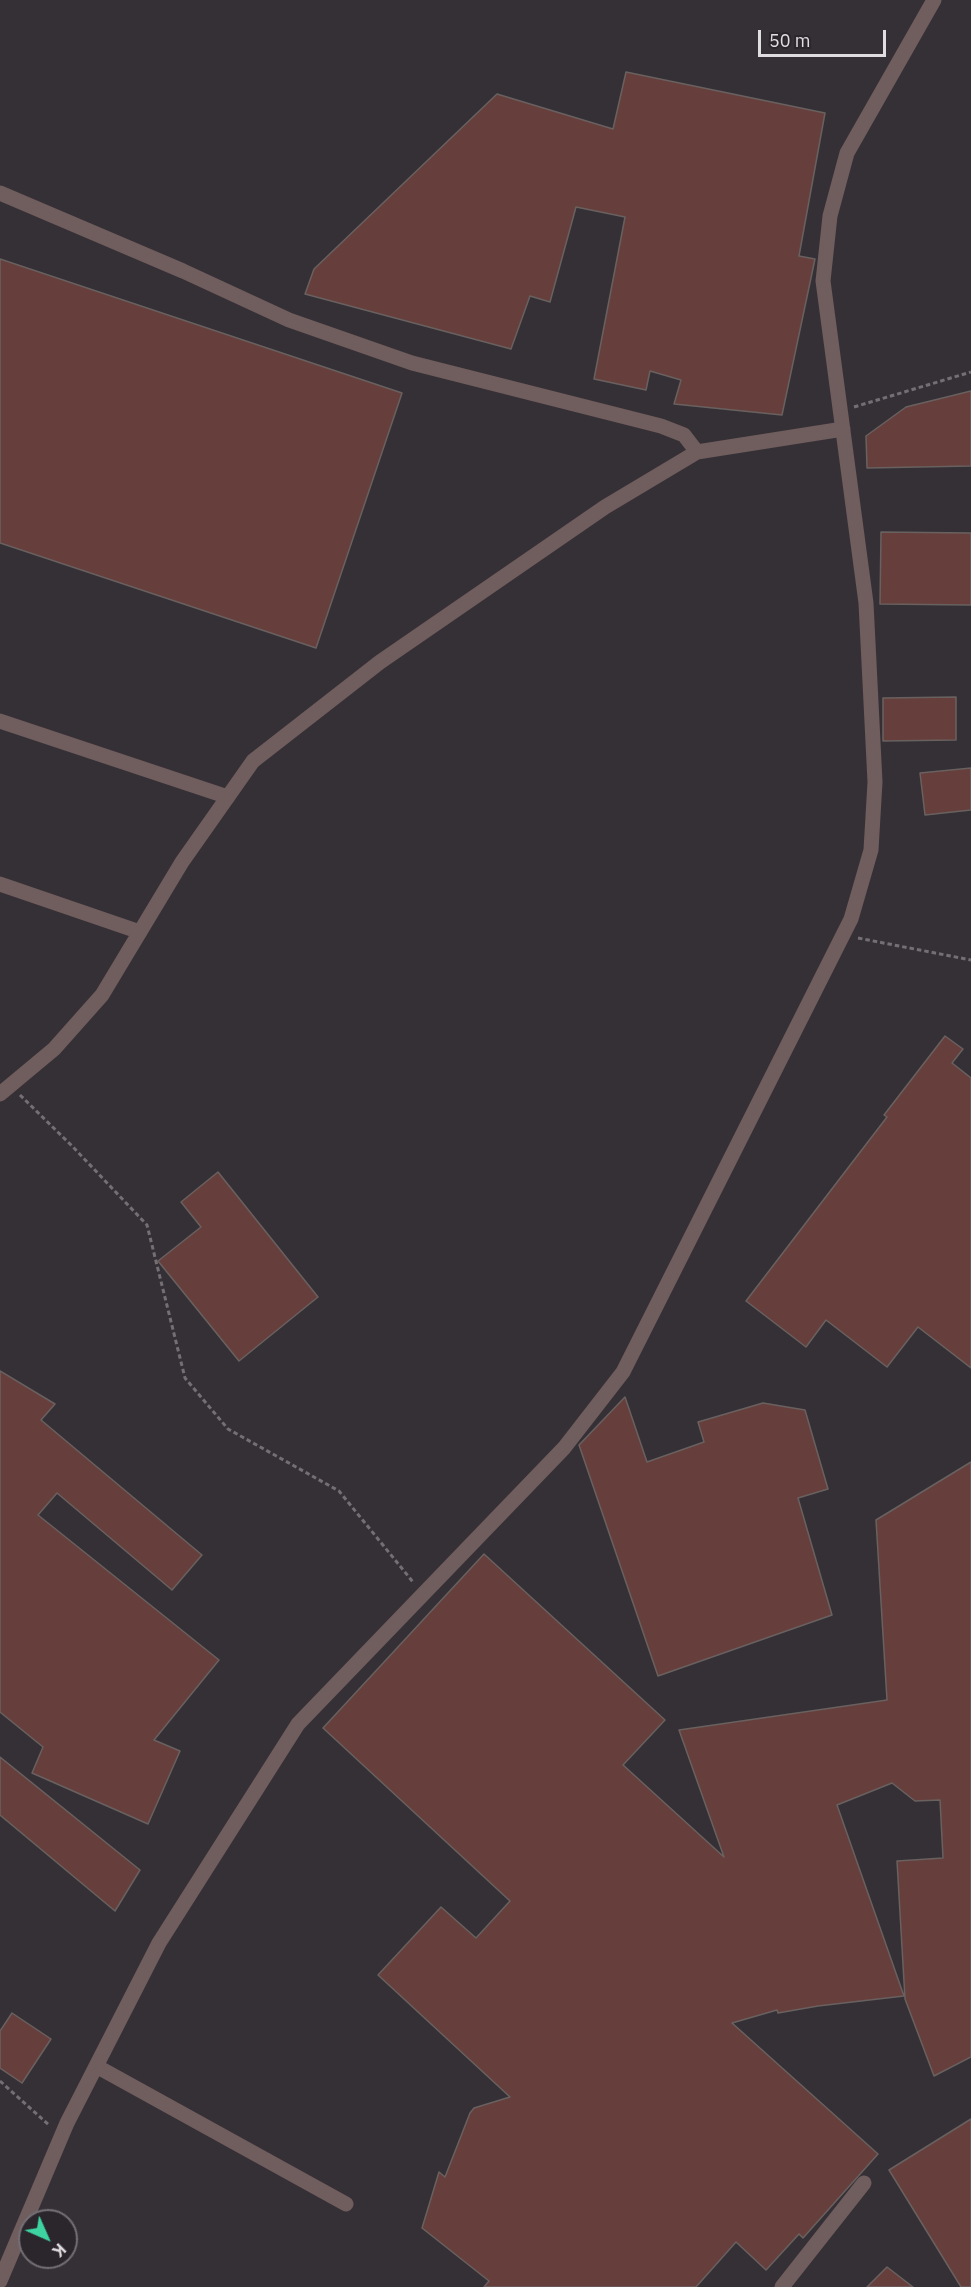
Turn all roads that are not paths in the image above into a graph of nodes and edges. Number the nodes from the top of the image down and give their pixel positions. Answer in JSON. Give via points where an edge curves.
{"nodes":[{"id":1,"x":934,"y":0,"type":"edge"},
{"id":2,"x":0,"y":193,"type":"edge"},
{"id":3,"x":843,"y":429,"type":"junction"},
{"id":4,"x":698,"y":452,"type":"junction"},
{"id":5,"x":0,"y":721,"type":"edge"},
{"id":6,"x":228,"y":797,"type":"junction"},
{"id":7,"x":0,"y":884,"type":"edge"},
{"id":8,"x":140,"y":933,"type":"junction"},
{"id":9,"x":5,"y":1090,"type":"edge"},
{"id":10,"x":96,"y":2066,"type":"junction"},
{"id":11,"x":864,"y":2183,"type":"dead end"},
{"id":12,"x":346,"y":2204,"type":"dead end"},
{"id":13,"x":0,"y":2281,"type":"edge"},
{"id":14,"x":782,"y":2287,"type":"edge"}],
"edges":[{"from":1,"to":3,"type":"street","via":[[847,153],[830,216],[823,281]]},
{"from":2,"to":4,"type":"street","via":[[289,320],[412,363],[661,426],[684,435]]},
{"from":3,"to":4,"type":"street"},
{"from":3,"to":10,"type":"street","via":[[867,603],[875,782],[871,850],[851,919],[623,1372],[564,1448],[298,1724],[159,1943]]},
{"from":4,"to":6,"type":"street","via":[[605,507],[380,662],[254,761]]},
{"from":5,"to":6,"type":"street"},
{"from":6,"to":8,"type":"street","via":[[182,862]]},
{"from":7,"to":8,"type":"street"},
{"from":8,"to":9,"type":"street","via":[[102,995],[54,1049]]},
{"from":10,"to":12,"type":"street"},
{"from":10,"to":13,"type":"street"},
{"from":11,"to":14,"type":"street"}]}
